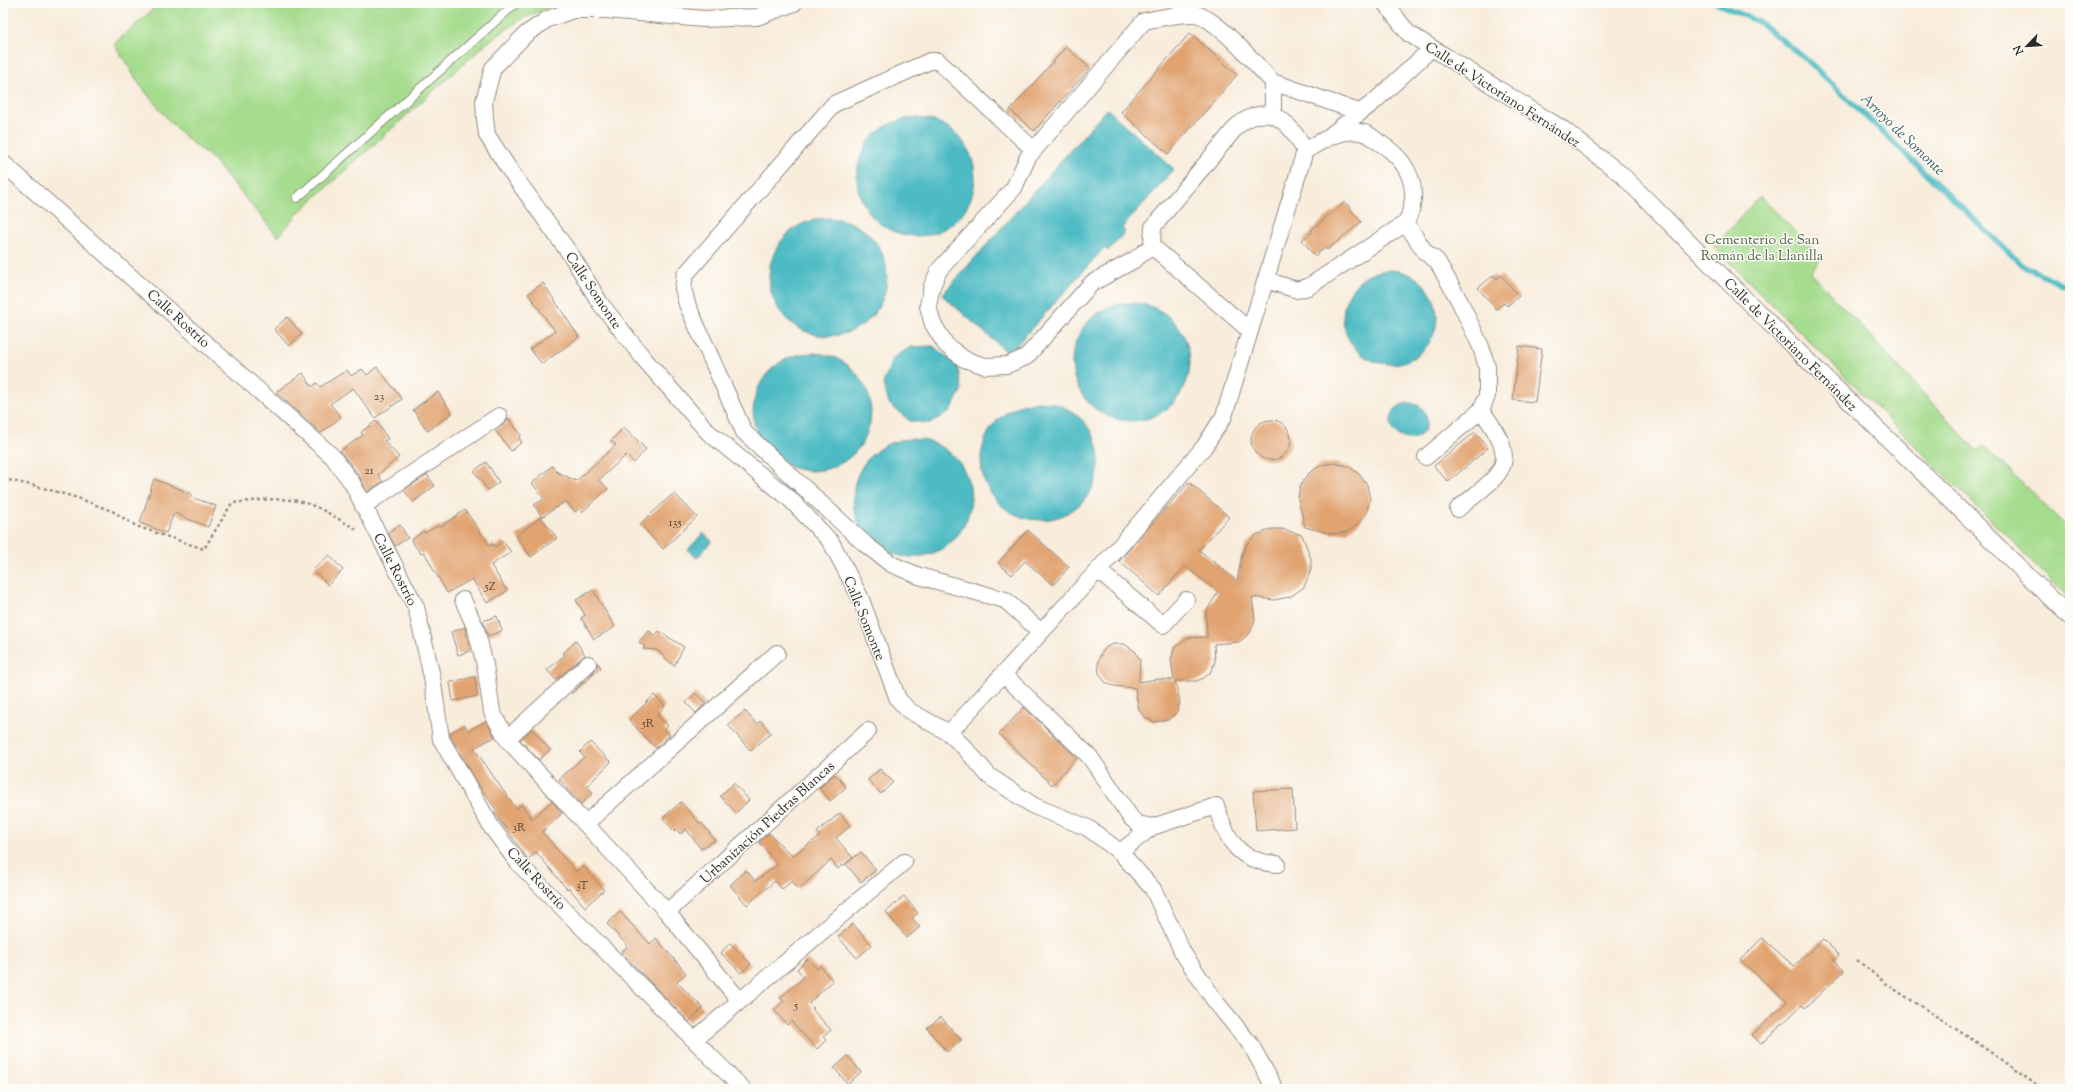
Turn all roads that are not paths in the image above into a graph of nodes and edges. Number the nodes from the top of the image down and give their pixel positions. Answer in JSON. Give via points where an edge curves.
{"nodes":[{"id":1,"x":516,"y":3,"type":"edge"},
{"id":2,"x":794,"y":3,"type":"edge"},
{"id":3,"x":1385,"y":3,"type":"edge"},
{"id":4,"x":571,"y":6,"type":"edge"},
{"id":5,"x":1432,"y":48,"type":"junction"},
{"id":6,"x":1273,"y":82,"type":"junction"},
{"id":7,"x":1358,"y":112,"type":"junction"},
{"id":8,"x":1273,"y":115,"type":"junction"},
{"id":9,"x":1331,"y":135,"type":"junction"},
{"id":10,"x":1034,"y":150,"type":"junction"},
{"id":11,"x":1305,"y":151,"type":"junction"},
{"id":12,"x":3,"y":163,"type":"edge"},
{"id":13,"x":297,"y":198,"type":"dead end"},
{"id":14,"x":1406,"y":223,"type":"junction"},
{"id":15,"x":1152,"y":246,"type":"junction"},
{"id":16,"x":1266,"y":280,"type":"junction"},
{"id":17,"x":1250,"y":331,"type":"junction"},
{"id":18,"x":1481,"y":410,"type":"junction"},
{"id":19,"x":499,"y":416,"type":"dead end"},
{"id":20,"x":1426,"y":457,"type":"dead end"},
{"id":21,"x":363,"y":506,"type":"junction"},
{"id":22,"x":1458,"y":510,"type":"dead end"},
{"id":23,"x":1098,"y":570,"type":"junction"},
{"id":24,"x":463,"y":600,"type":"dead end"},
{"id":25,"x":1186,"y":600,"type":"dead end"},
{"id":26,"x":2070,"y":617,"type":"edge"},
{"id":27,"x":1041,"y":632,"type":"junction"},
{"id":28,"x":778,"y":654,"type":"dead end"},
{"id":29,"x":588,"y":664,"type":"dead end"},
{"id":30,"x":1003,"y":674,"type":"junction"},
{"id":31,"x":868,"y":731,"type":"dead end"},
{"id":32,"x":949,"y":733,"type":"junction"},
{"id":33,"x":507,"y":739,"type":"junction"},
{"id":34,"x":585,"y":824,"type":"junction"},
{"id":35,"x":1152,"y":827,"type":"junction"},
{"id":36,"x":1120,"y":852,"type":"junction"},
{"id":37,"x":904,"y":862,"type":"dead end"},
{"id":38,"x":1277,"y":864,"type":"dead end"},
{"id":39,"x":667,"y":912,"type":"junction"},
{"id":40,"x":740,"y":1001,"type":"junction"},
{"id":41,"x":695,"y":1040,"type":"junction"},
{"id":42,"x":743,"y":1089,"type":"edge"},
{"id":43,"x":1274,"y":1089,"type":"edge"}],
"edges":[{"from":1,"to":13,"type":"lane"},
{"from":2,"to":4,"type":"street","name":"Calle Somonte","via":[[757,17],[718,18]]},
{"from":3,"to":5,"type":"street","name":"Calle de Victoriano Fernández","via":[[1408,33]]},
{"from":4,"to":32,"type":"street","name":"Calle Somonte","via":[[526,34],[493,68],[484,101],[487,135],[573,258],[600,303],[645,360],[708,432],[790,499],[831,542],[860,597],[898,699],[908,710]]},
{"from":5,"to":7,"type":"street","via":[[1375,101]]},
{"from":5,"to":26,"type":"street","name":"Calle de Victoriano Fernández","via":[[1564,130],[1621,174],[1759,313]]},
{"from":6,"to":7,"type":"street"},
{"from":6,"to":8,"type":"street"},
{"from":6,"to":10,"type":"street","via":[[1220,28],[1196,14],[1144,21]]},
{"from":7,"to":9,"type":"street"},
{"from":8,"to":11,"type":"street","via":[[1285,122]]},
{"from":8,"to":15,"type":"street","via":[[1255,115],[1238,125],[1153,227]]},
{"from":9,"to":11,"type":"street"},
{"from":9,"to":14,"type":"street","via":[[1365,133],[1386,146],[1399,159],[1410,175],[1413,193],[1412,210]]},
{"from":10,"to":15,"type":"street","via":[[1028,157],[1014,188],[939,270],[932,286],[928,306],[933,324],[946,345],[964,359],[985,366],[1007,365],[1026,357],[1092,283],[1134,260]]},
{"from":10,"to":27,"type":"street","via":[[938,61],[930,61],[834,104],[684,276],[683,288],[687,304],[744,432],[891,564],[920,576],[1005,600]]},
{"from":11,"to":16,"type":"street"},
{"from":12,"to":21,"type":"street","name":"Calle Rostrío","via":[[332,456],[352,483]]},
{"from":14,"to":16,"type":"street","via":[[1308,287],[1297,290]]},
{"from":14,"to":18,"type":"street","via":[[1424,252],[1437,261],[1481,347],[1487,367],[1488,384]]},
{"from":15,"to":17,"type":"street"},
{"from":16,"to":17,"type":"street"},
{"from":17,"to":23,"type":"street","via":[[1224,416],[1204,447]]},
{"from":18,"to":20,"type":"street"},
{"from":18,"to":22,"type":"street","via":[[1498,436],[1505,456],[1503,467],[1493,480]]},
{"from":19,"to":21,"type":"street"},
{"from":21,"to":41,"type":"street","name":"Calle Rostrío","via":[[416,607],[432,677],[441,739],[492,828],[519,864]]},
{"from":23,"to":25,"type":"street","via":[[1163,625]]},
{"from":23,"to":27,"type":"street"},
{"from":24,"to":33,"type":"street","via":[[476,629],[485,665],[492,712]]},
{"from":27,"to":30,"type":"street"},
{"from":28,"to":34,"type":"street"},
{"from":29,"to":33,"type":"street"},
{"from":30,"to":32,"type":"street"},
{"from":30,"to":35,"type":"street","via":[[1090,757],[1130,818],[1138,824]]},
{"from":31,"to":39,"type":"street","name":"Urbanización Piedras Blancas"},
{"from":32,"to":36,"type":"street","name":"Calle Somonte","via":[[989,776],[1034,806],[1088,828]]},
{"from":33,"to":34,"type":"street"},
{"from":34,"to":39,"type":"street"},
{"from":35,"to":36,"type":"street"},
{"from":35,"to":38,"type":"street","via":[[1216,806],[1224,829],[1234,846],[1249,858]]},
{"from":36,"to":43,"type":"street","name":"Calle Somonte","via":[[1153,889],[1183,954],[1215,1001],[1251,1045]]},
{"from":37,"to":40,"type":"street"},
{"from":39,"to":40,"type":"street"},
{"from":40,"to":41,"type":"street"},
{"from":41,"to":42,"type":"street","name":"Calle Rostrío"}]}
